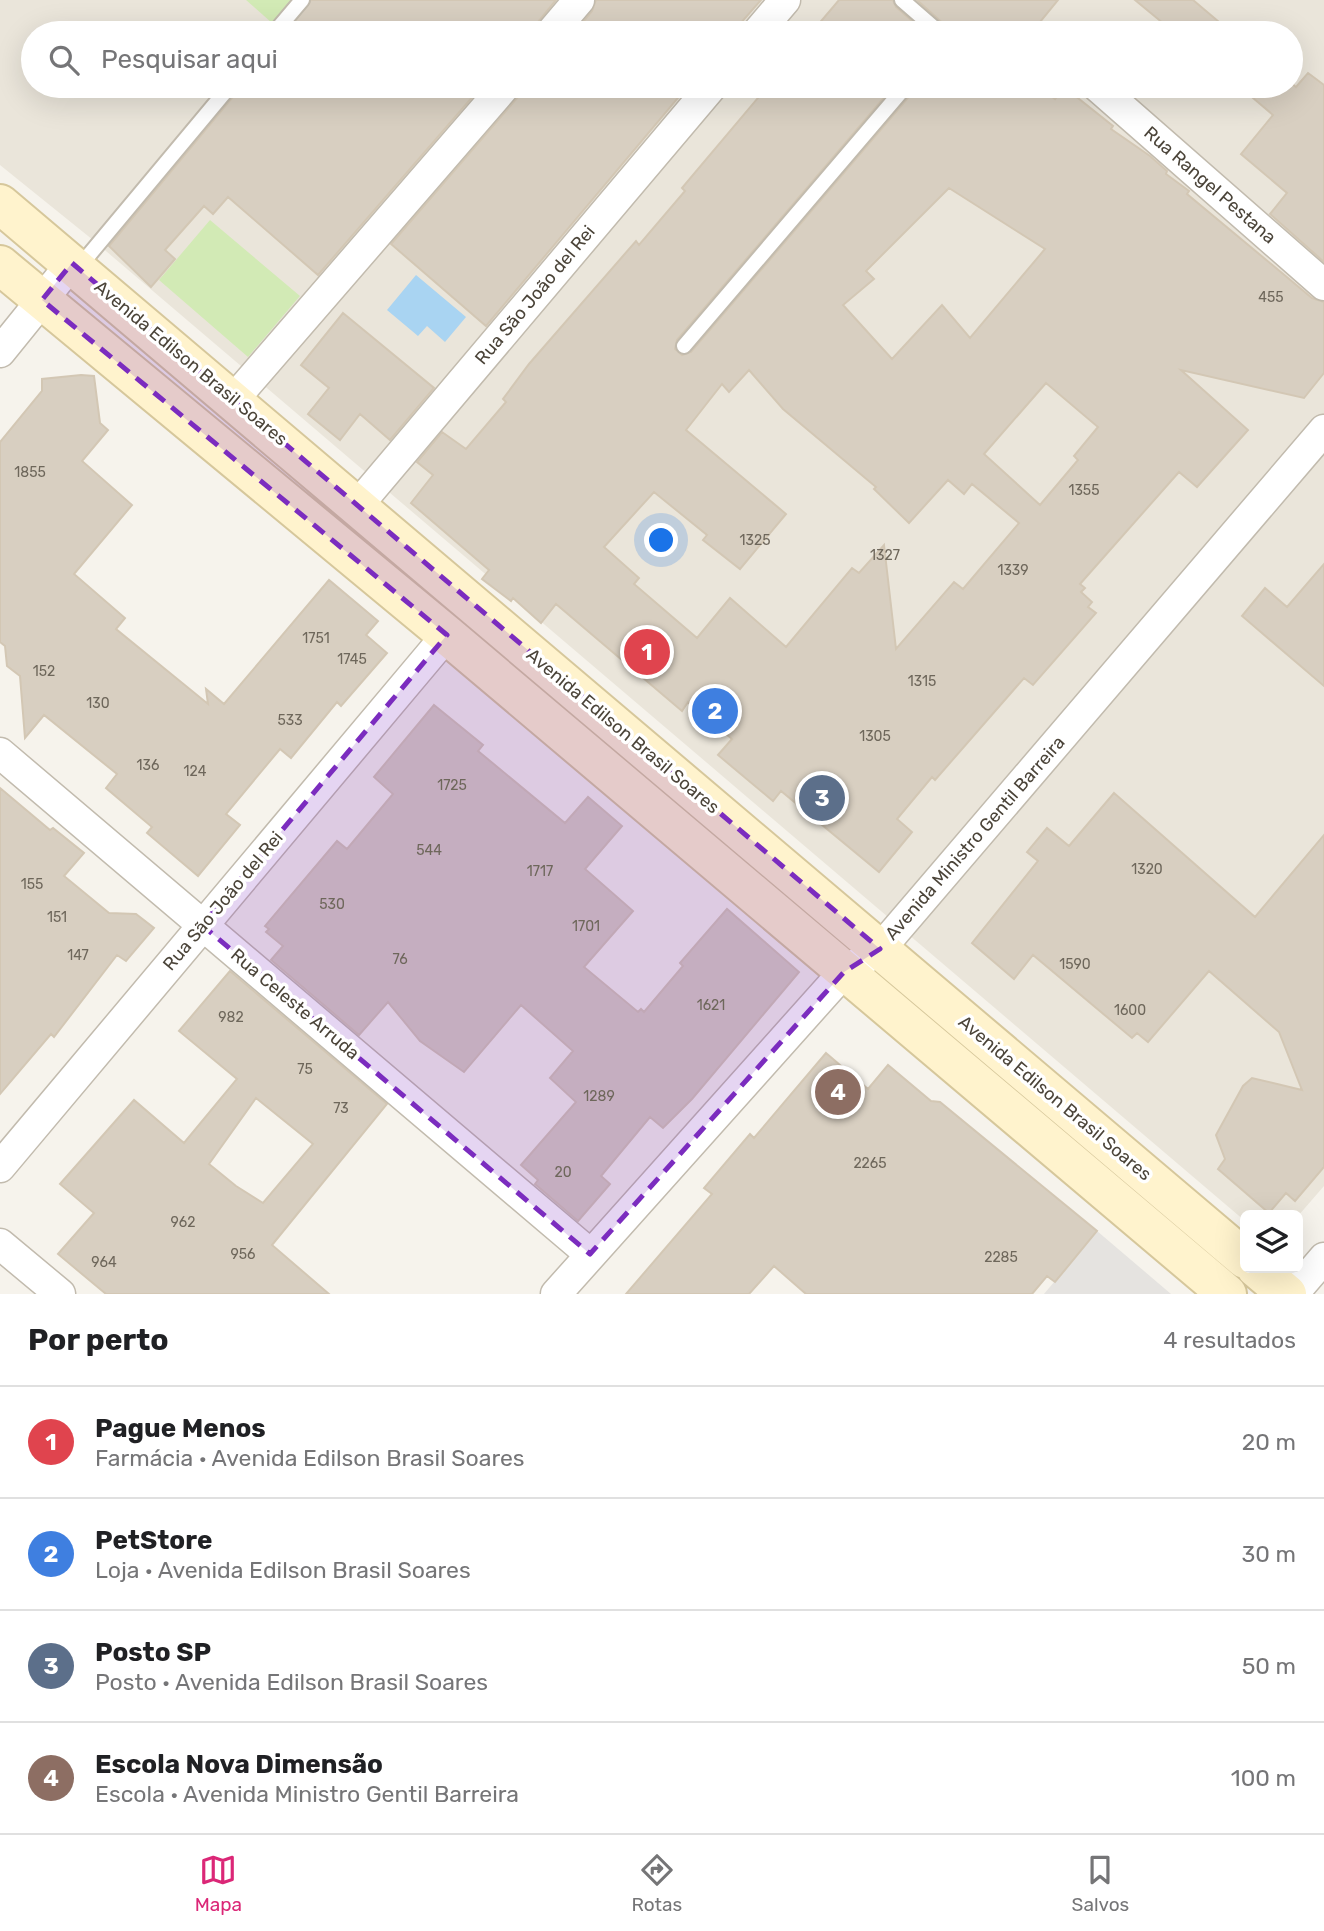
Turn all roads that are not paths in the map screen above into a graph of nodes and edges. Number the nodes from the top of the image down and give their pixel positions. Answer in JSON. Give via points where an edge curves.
{"nodes":[{"id":1,"x":302,"y":0,"type":"edge"},
{"id":2,"x":579,"y":0,"type":"edge"},
{"id":3,"x":785,"y":0,"type":"edge"},
{"id":4,"x":902,"y":0,"type":"edge"},
{"id":5,"x":284,"y":21,"type":"edge"},
{"id":6,"x":561,"y":21,"type":"edge"},
{"id":7,"x":767,"y":21,"type":"edge"},
{"id":8,"x":926,"y":21,"type":"edge"},
{"id":9,"x":220,"y":98,"type":"edge"},
{"id":10,"x":495,"y":98,"type":"edge"},
{"id":11,"x":702,"y":98,"type":"edge"},
{"id":12,"x":896,"y":98,"type":"edge"},
{"id":13,"x":1111,"y":98,"type":"edge"},
{"id":14,"x":0,"y":204,"type":"edge"},
{"id":15,"x":0,"y":265,"type":"edge"},
{"id":16,"x":75,"y":265,"type":"junction"},
{"id":17,"x":1324,"y":285,"type":"edge"},
{"id":18,"x":42,"y":300,"type":"junction"},
{"id":19,"x":684,"y":346,"type":"dead end"},
{"id":20,"x":0,"y":352,"type":"edge"},
{"id":21,"x":234,"y":399,"type":"junction"},
{"id":22,"x":1324,"y":430,"type":"edge"},
{"id":23,"x":358,"y":505,"type":"junction"},
{"id":24,"x":447,"y":635,"type":"junction"},
{"id":25,"x":0,"y":753,"type":"edge"},
{"id":26,"x":202,"y":925,"type":"junction"},
{"id":27,"x":880,"y":949,"type":"junction"},
{"id":28,"x":844,"y":972,"type":"junction"},
{"id":29,"x":0,"y":1167,"type":"edge"},
{"id":30,"x":0,"y":1244,"type":"edge"},
{"id":31,"x":590,"y":1254,"type":"junction"},
{"id":32,"x":1240,"y":1255,"type":"edge"},
{"id":33,"x":1324,"y":1258,"type":"edge"},
{"id":34,"x":1262,"y":1273,"type":"edge"},
{"id":35,"x":60,"y":1294,"type":"edge"},
{"id":36,"x":556,"y":1294,"type":"edge"},
{"id":37,"x":1227,"y":1294,"type":"edge"},
{"id":38,"x":1287,"y":1294,"type":"edge"},
{"id":39,"x":1293,"y":1294,"type":"edge"}],
"edges":[{"from":1,"to":5,"type":"lane"},
{"from":2,"to":6,"type":"street"},
{"from":3,"to":7,"type":"street"},
{"from":4,"to":8,"type":"lane"},
{"from":9,"to":16,"type":"lane"},
{"from":10,"to":21,"type":"street"},
{"from":11,"to":23,"type":"street","name":"Rua São João del Rei"},
{"from":12,"to":19,"type":"lane"},
{"from":13,"to":17,"type":"street","name":"Rua Rangel Pestana"},
{"from":14,"to":16,"type":"main road","name":"Avenida Edilson Brasil Soares"},
{"from":15,"to":18,"type":"main road"},
{"from":16,"to":18,"type":"street"},
{"from":16,"to":21,"type":"main road","name":"Avenida Edilson Brasil Soares"},
{"from":18,"to":20,"type":"street"},
{"from":18,"to":24,"type":"main road"},
{"from":21,"to":23,"type":"main road","name":"Avenida Edilson Brasil Soares"},
{"from":22,"to":27,"type":"street","name":"Avenida Ministro Gentil Barreira"},
{"from":23,"to":27,"type":"main road","name":"Avenida Edilson Brasil Soares"},
{"from":24,"to":26,"type":"street","name":"Rua São João del Rei"},
{"from":24,"to":28,"type":"main road"},
{"from":25,"to":26,"type":"street","name":"Rua Celeste Arruda"},
{"from":26,"to":29,"type":"street","name":"Rua São João del Rei"},
{"from":26,"to":31,"type":"street","name":"Rua Celeste Arruda"},
{"from":27,"to":28,"type":"street","name":"Avenida Ministro Gentil Barreira"},
{"from":27,"to":32,"type":"main road","name":"Avenida Edilson Brasil Soares"},
{"from":28,"to":31,"type":"street","name":"Avenida Ministro Gentil Barreira"},
{"from":28,"to":37,"type":"main road"},
{"from":30,"to":35,"type":"street"},
{"from":31,"to":36,"type":"street","name":"Avenida Ministro Gentil Barreira"},
{"from":33,"to":39,"type":"street"},
{"from":34,"to":38,"type":"main road"}]}
